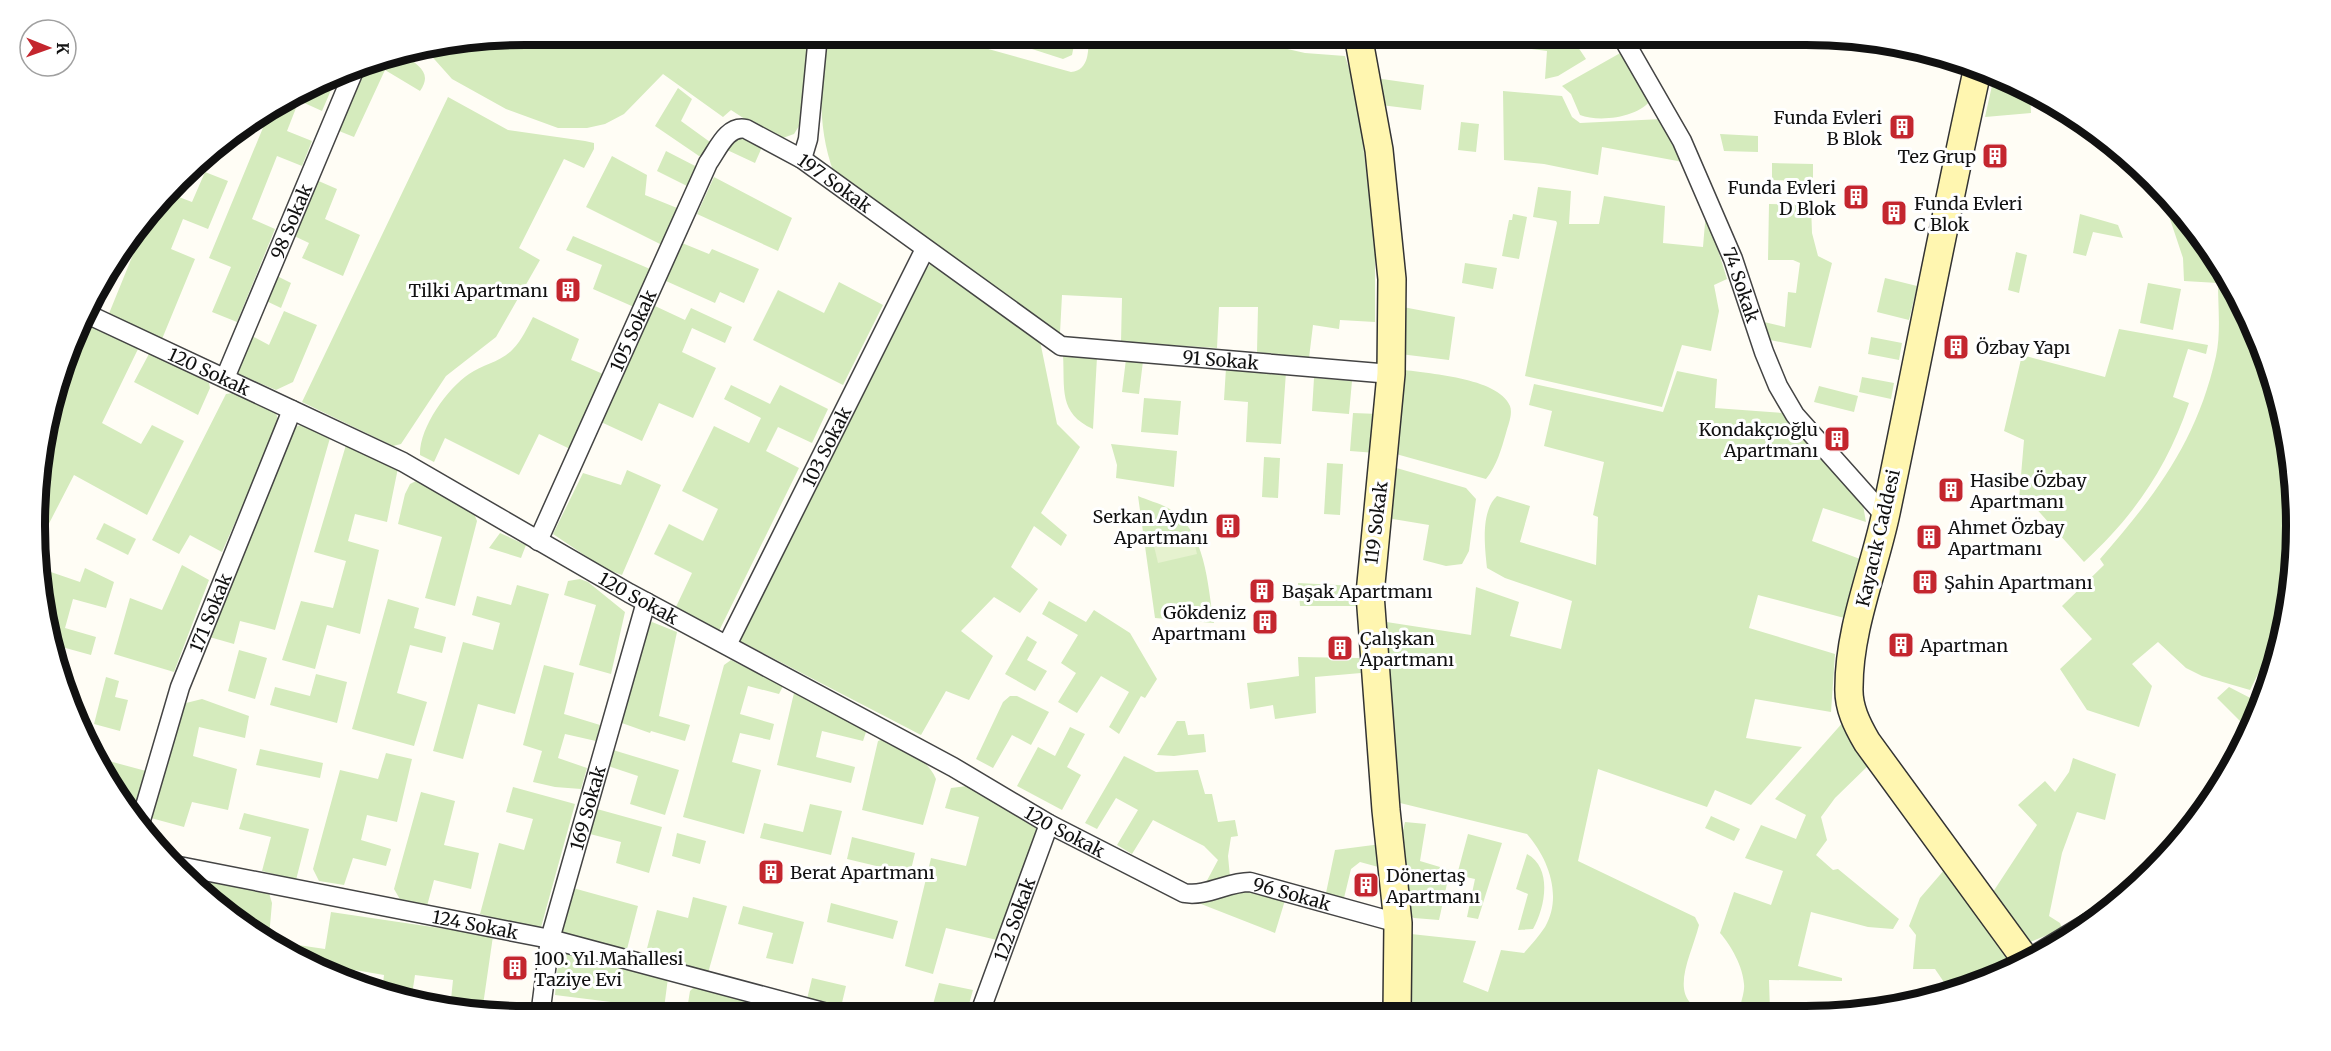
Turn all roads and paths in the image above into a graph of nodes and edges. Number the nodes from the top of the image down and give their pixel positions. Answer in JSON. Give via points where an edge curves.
{"nodes":[{"id":1,"x":817,"y":45,"type":"edge"},
{"id":2,"x":1360,"y":45,"type":"edge"},
{"id":3,"x":1627,"y":45,"type":"edge"},
{"id":4,"x":1976,"y":77,"type":"edge"},
{"id":5,"x":350,"y":79,"type":"edge"},
{"id":6,"x":738,"y":128,"type":"joint"},
{"id":7,"x":801,"y":159,"type":"junction"},
{"id":8,"x":925,"y":249,"type":"junction"},
{"id":9,"x":93,"y":317,"type":"edge"},
{"id":10,"x":1052,"y":341,"type":"joint"},
{"id":11,"x":1390,"y":374,"type":"junction"},
{"id":12,"x":225,"y":378,"type":"junction"},
{"id":13,"x":292,"y":410,"type":"junction"},
{"id":14,"x":1885,"y":516,"type":"junction"},
{"id":15,"x":538,"y":541,"type":"junction"},
{"id":16,"x":646,"y":602,"type":"junction"},
{"id":17,"x":728,"y":645,"type":"junction"},
{"id":18,"x":142,"y":816,"type":"edge"},
{"id":19,"x":1049,"y":824,"type":"junction"},
{"id":20,"x":189,"y":868,"type":"edge"},
{"id":21,"x":1184,"y":893,"type":"joint"},
{"id":22,"x":1398,"y":923,"type":"junction"},
{"id":23,"x":550,"y":939,"type":"junction"},
{"id":24,"x":2022,"y":954,"type":"edge"},
{"id":25,"x":541,"y":1006,"type":"edge"},
{"id":26,"x":801,"y":1006,"type":"edge"},
{"id":27,"x":982,"y":1006,"type":"edge"},
{"id":28,"x":1397,"y":1006,"type":"edge"}],
"edges":[{"from":1,"to":7,"type":"street","via":[[809,132]]},
{"from":2,"to":11,"type":"street","name":"119 Sokak","via":[[1379,150],[1390,244]]},
{"from":3,"to":14,"type":"street","name":"74 Sokak","via":[[1682,141],[1732,259],[1778,386],[1795,415]]},
{"from":4,"to":14,"type":"street","name":"Kayacık Caddesi"},
{"from":5,"to":12,"type":"street","name":"98 Sokak"},
{"from":6,"to":7,"type":"street","name":"197 Sokak"},
{"from":6,"to":15,"type":"street","name":"105 Sokak","via":[[729,133],[708,163]]},
{"from":7,"to":8,"type":"street","name":"197 Sokak"},
{"from":8,"to":10,"type":"street","name":"197 Sokak"},
{"from":8,"to":17,"type":"street","name":"103 Sokak"},
{"from":9,"to":12,"type":"street","name":"120 Sokak"},
{"from":10,"to":11,"type":"street","name":"91 Sokak","via":[[1076,348]]},
{"from":11,"to":22,"type":"street","name":"119 Sokak","via":[[1370,594]]},
{"from":12,"to":13,"type":"street","name":"120 Sokak"},
{"from":13,"to":15,"type":"street","name":"120 Sokak","via":[[403,462]]},
{"from":13,"to":18,"type":"street","name":"171 Sokak","via":[[180,687]]},
{"from":14,"to":24,"type":"street","name":"Kayacık Caddesi","via":[[1852,652],[1849,693],[1856,722]]},
{"from":15,"to":16,"type":"street","name":"120 Sokak"},
{"from":16,"to":17,"type":"street","name":"120 Sokak"},
{"from":16,"to":23,"type":"street","name":"169 Sokak"},
{"from":17,"to":19,"type":"street","name":"120 Sokak","via":[[953,767]]},
{"from":19,"to":21,"type":"street","name":"120 Sokak"},
{"from":19,"to":27,"type":"street","name":"122 Sokak"},
{"from":20,"to":23,"type":"street","name":"124 Sokak"},
{"from":21,"to":22,"type":"street","name":"96 Sokak","via":[[1250,882]]},
{"from":22,"to":28,"type":"street","name":"119 Sokak"},
{"from":23,"to":25,"type":"street","name":"169 Sokak"},
{"from":23,"to":26,"type":"street","name":"124 Sokak"}]}
